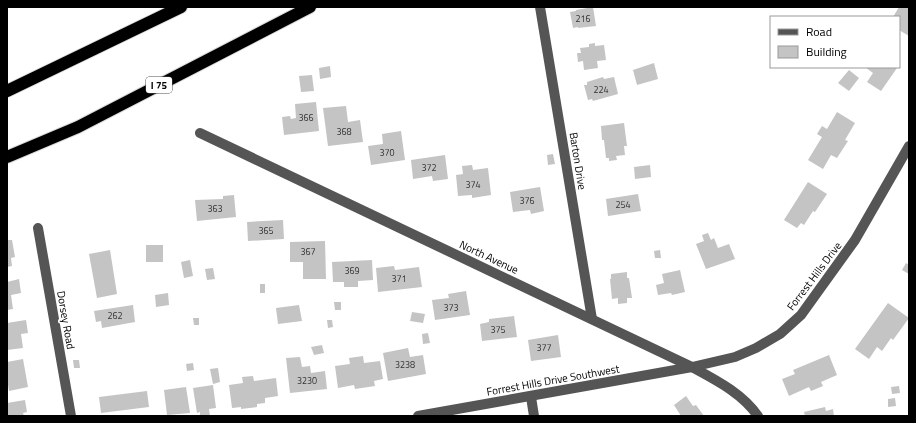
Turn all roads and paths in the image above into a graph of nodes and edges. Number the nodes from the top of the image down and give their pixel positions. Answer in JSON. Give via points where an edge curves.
{"nodes":[{"id":1,"x":181,"y":7,"type":"edge"},
{"id":2,"x":310,"y":7,"type":"edge"},
{"id":3,"x":540,"y":7,"type":"edge"},
{"id":4,"x":7,"y":91,"type":"edge"},
{"id":5,"x":200,"y":133,"type":"dead end"},
{"id":6,"x":909,"y":146,"type":"edge"},
{"id":7,"x":7,"y":157,"type":"edge"},
{"id":8,"x":38,"y":228,"type":"dead end"},
{"id":9,"x":592,"y":319,"type":"junction"},
{"id":10,"x":692,"y":367,"type":"junction"},
{"id":11,"x":531,"y":397,"type":"junction"},
{"id":12,"x":71,"y":416,"type":"edge"},
{"id":13,"x":418,"y":416,"type":"edge"},
{"id":14,"x":534,"y":416,"type":"edge"},
{"id":15,"x":758,"y":416,"type":"edge"}],
"edges":[{"from":1,"to":4,"type":"highway"},
{"from":2,"to":7,"type":"highway","number":"I 75","via":[[78,127]]},
{"from":3,"to":9,"type":"street","name":"Barton Drive"},
{"from":5,"to":9,"type":"street","name":"North Avenue"},
{"from":6,"to":10,"type":"street","name":"Forrest Hills Drive","via":[[855,240],[801,315],[780,334],[756,348],[734,357]]},
{"from":8,"to":12,"type":"street","name":"Dorsey Road"},
{"from":9,"to":10,"type":"street","name":"North Avenue"},
{"from":10,"to":11,"type":"street","name":"Forrest Hills Drive Southwest"},
{"from":10,"to":15,"type":"street","name":"North Avenue","via":[[739,396]]},
{"from":11,"to":13,"type":"street","name":"Forrest Hills Drive Southwest"},
{"from":11,"to":14,"type":"street"}]}
